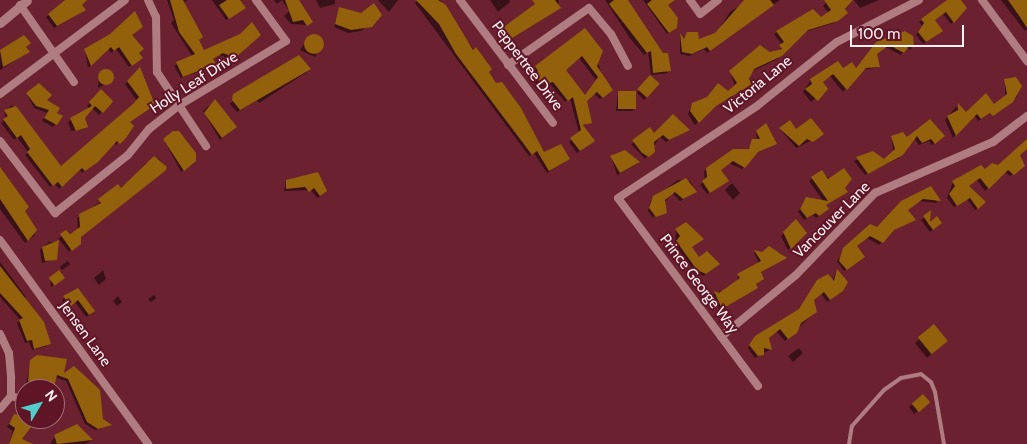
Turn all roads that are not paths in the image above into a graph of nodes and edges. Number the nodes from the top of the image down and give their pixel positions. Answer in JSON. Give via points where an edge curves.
{"nodes":[{"id":1,"x":125,"y":0,"type":"edge"},
{"id":2,"x":148,"y":0,"type":"edge"},
{"id":3,"x":256,"y":0,"type":"edge"},
{"id":4,"x":460,"y":0,"type":"edge"},
{"id":5,"x":690,"y":0,"type":"edge"},
{"id":6,"x":718,"y":0,"type":"edge"},
{"id":7,"x":919,"y":0,"type":"edge"},
{"id":8,"x":982,"y":0,"type":"edge"},
{"id":9,"x":23,"y":3,"type":"edge"},
{"id":10,"x":0,"y":23,"type":"edge"},
{"id":11,"x":54,"y":54,"type":"junction"},
{"id":12,"x":1027,"y":61,"type":"edge"},
{"id":13,"x":508,"y":65,"type":"junction"},
{"id":14,"x":628,"y":66,"type":"dead end"},
{"id":15,"x":74,"y":82,"type":"dead end"},
{"id":16,"x":0,"y":94,"type":"edge"},
{"id":17,"x":178,"y":106,"type":"junction"},
{"id":18,"x":1027,"y":116,"type":"edge"},
{"id":19,"x":553,"y":123,"type":"dead end"},
{"id":20,"x":0,"y":141,"type":"edge"},
{"id":21,"x":206,"y":146,"type":"dead end"},
{"id":22,"x":618,"y":198,"type":"joint"},
{"id":23,"x":0,"y":240,"type":"edge"},
{"id":24,"x":0,"y":334,"type":"edge"},
{"id":25,"x":721,"y":337,"type":"junction"},
{"id":26,"x":758,"y":386,"type":"dead end"},
{"id":27,"x":11,"y":396,"type":"junction"},
{"id":28,"x":15,"y":397,"type":"edge"},
{"id":29,"x":0,"y":409,"type":"edge"},
{"id":30,"x":148,"y":444,"type":"edge"},
{"id":31,"x":849,"y":444,"type":"edge"},
{"id":32,"x":944,"y":444,"type":"edge"}],
"edges":[{"from":1,"to":11,"type":"street"},
{"from":2,"to":17,"type":"street","via":[[156,17],[158,72]]},
{"from":3,"to":17,"type":"street","name":"Holly Leaf Drive","via":[[286,41]]},
{"from":4,"to":13,"type":"street","name":"Peppertree Drive"},
{"from":5,"to":6,"type":"street","via":[[700,14]]},
{"from":7,"to":22,"type":"street","name":"Victoria Lane","via":[[837,42],[757,106]]},
{"from":8,"to":12,"type":"street"},
{"from":9,"to":10,"type":"street"},
{"from":9,"to":11,"type":"street"},
{"from":11,"to":15,"type":"street"},
{"from":11,"to":16,"type":"street"},
{"from":13,"to":14,"type":"street","via":[[590,8],[611,34]]},
{"from":13,"to":19,"type":"street","name":"Peppertree Drive"},
{"from":17,"to":20,"type":"street","name":"Holly Leaf Drive","via":[[149,129],[128,155],[55,213]]},
{"from":17,"to":21,"type":"street"},
{"from":18,"to":25,"type":"street","name":"Vancouver Lane","via":[[993,142],[875,193],[796,275]]},
{"from":22,"to":25,"type":"street","name":"Prince George Way"},
{"from":23,"to":30,"type":"street","name":"Jensen Lane"},
{"from":24,"to":27,"type":"street","via":[[8,353]]},
{"from":25,"to":26,"type":"street","name":"Prince George Way"},
{"from":27,"to":28,"type":"street"},
{"from":27,"to":29,"type":"street"},
{"from":31,"to":32,"type":"lane","via":[[852,426],[884,390],[901,378],[921,374],[933,387]]}]}
